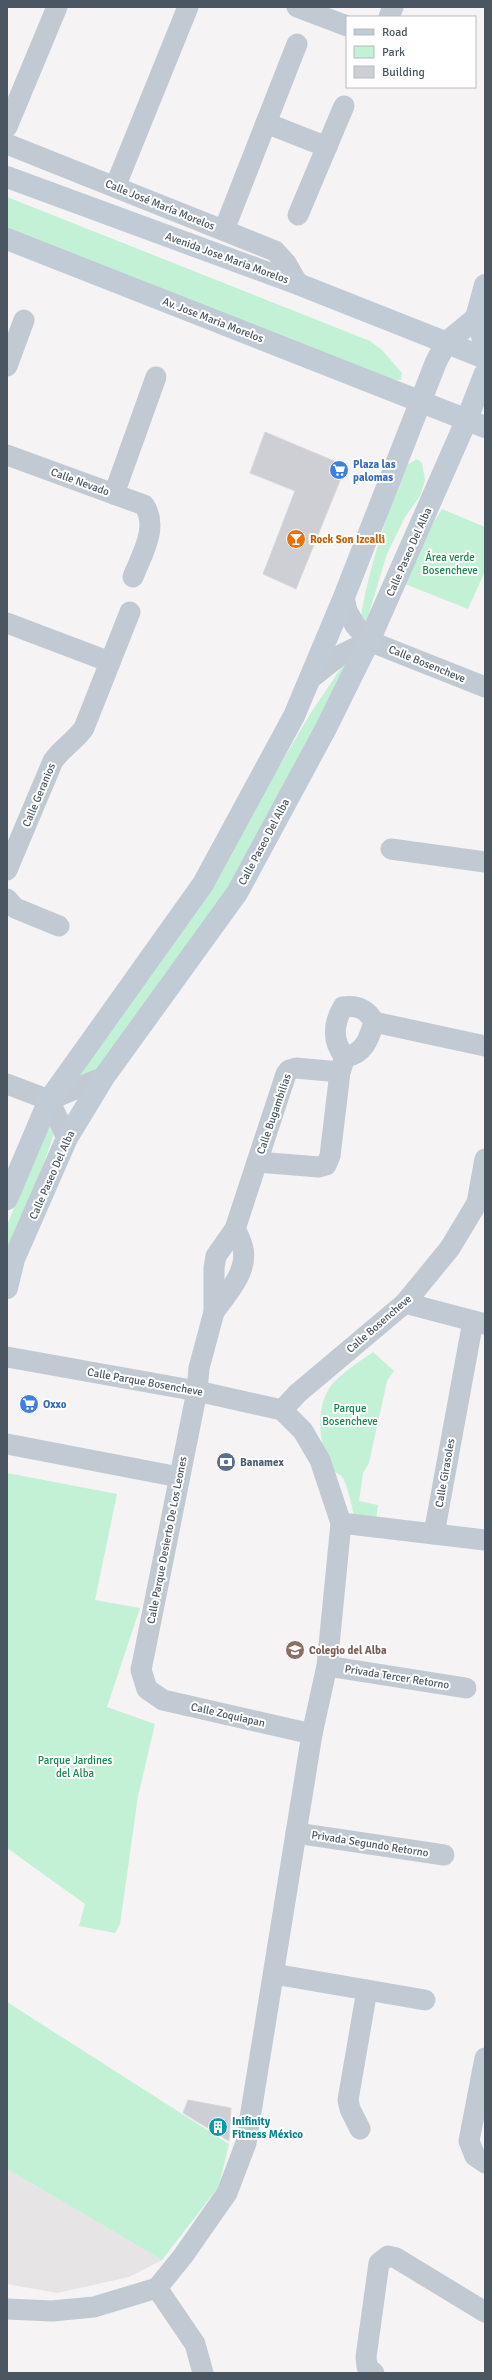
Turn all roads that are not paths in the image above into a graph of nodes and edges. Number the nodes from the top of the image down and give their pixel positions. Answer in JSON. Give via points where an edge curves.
{"nodes":[{"id":1,"x":57,"y":7,"type":"edge"},
{"id":2,"x":188,"y":7,"type":"edge"},
{"id":3,"x":301,"y":8,"type":"edge"},
{"id":4,"x":346,"y":26,"type":"edge"},
{"id":5,"x":297,"y":44,"type":"dead end"},
{"id":6,"x":344,"y":106,"type":"dead end"},
{"id":7,"x":266,"y":123,"type":"junction"},
{"id":8,"x":7,"y":127,"type":"edge"},
{"id":9,"x":7,"y":144,"type":"edge"},
{"id":10,"x":327,"y":147,"type":"junction"},
{"id":11,"x":7,"y":177,"type":"edge"},
{"id":12,"x":115,"y":187,"type":"junction"},
{"id":13,"x":298,"y":215,"type":"dead end"},
{"id":14,"x":224,"y":230,"type":"junction"},
{"id":15,"x":7,"y":239,"type":"edge"},
{"id":16,"x":298,"y":284,"type":"junction"},
{"id":17,"x":485,"y":285,"type":"edge"},
{"id":18,"x":476,"y":318,"type":"junction"},
{"id":19,"x":24,"y":320,"type":"dead end"},
{"id":20,"x":446,"y":343,"type":"junction"},
{"id":21,"x":485,"y":345,"type":"edge"},
{"id":22,"x":485,"y":358,"type":"edge"},
{"id":23,"x":7,"y":366,"type":"edge"},
{"id":24,"x":485,"y":373,"type":"edge"},
{"id":25,"x":156,"y":377,"type":"dead end"},
{"id":26,"x":420,"y":401,"type":"junction"},
{"id":27,"x":476,"y":423,"type":"edge"},
{"id":28,"x":7,"y":455,"type":"edge"},
{"id":29,"x":114,"y":494,"type":"junction"},
{"id":30,"x":133,"y":577,"type":"dead end"},
{"id":31,"x":344,"y":597,"type":"junction"},
{"id":32,"x":130,"y":612,"type":"dead end"},
{"id":33,"x":7,"y":623,"type":"edge"},
{"id":34,"x":369,"y":641,"type":"junction"},
{"id":35,"x":110,"y":662,"type":"junction"},
{"id":36,"x":310,"y":679,"type":"junction"},
{"id":37,"x":485,"y":687,"type":"edge"},
{"id":38,"x":392,"y":849,"type":"dead end"},
{"id":39,"x":485,"y":862,"type":"edge"},
{"id":40,"x":7,"y":870,"type":"edge"},
{"id":41,"x":7,"y":899,"type":"edge"},
{"id":42,"x":59,"y":926,"type":"dead end"},
{"id":43,"x":374,"y":1022,"type":"junction"},
{"id":44,"x":485,"y":1046,"type":"edge"},
{"id":45,"x":342,"y":1065,"type":"junction"},
{"id":46,"x":104,"y":1077,"type":"junction"},
{"id":47,"x":7,"y":1084,"type":"edge"},
{"id":48,"x":49,"y":1100,"type":"junction"},
{"id":49,"x":67,"y":1138,"type":"junction"},
{"id":50,"x":485,"y":1159,"type":"edge"},
{"id":51,"x":257,"y":1162,"type":"junction"},
{"id":52,"x":7,"y":1200,"type":"edge"},
{"id":53,"x":235,"y":1229,"type":"junction"},
{"id":54,"x":7,"y":1288,"type":"edge"},
{"id":55,"x":405,"y":1303,"type":"junction"},
{"id":56,"x":214,"y":1312,"type":"junction"},
{"id":57,"x":479,"y":1322,"type":"edge"},
{"id":58,"x":7,"y":1357,"type":"edge"},
{"id":59,"x":197,"y":1391,"type":"junction"},
{"id":60,"x":282,"y":1410,"type":"junction"},
{"id":61,"x":7,"y":1444,"type":"edge"},
{"id":62,"x":179,"y":1477,"type":"junction"},
{"id":63,"x":341,"y":1523,"type":"junction"},
{"id":64,"x":434,"y":1534,"type":"junction"},
{"id":65,"x":485,"y":1540,"type":"edge"},
{"id":66,"x":327,"y":1666,"type":"junction"},
{"id":67,"x":466,"y":1688,"type":"dead end"},
{"id":68,"x":147,"y":1689,"type":"joint"},
{"id":69,"x":312,"y":1734,"type":"junction"},
{"id":70,"x":296,"y":1833,"type":"junction"},
{"id":71,"x":444,"y":1855,"type":"dead end"},
{"id":72,"x":274,"y":1974,"type":"junction"},
{"id":73,"x":367,"y":1990,"type":"junction"},
{"id":74,"x":425,"y":2000,"type":"dead end"},
{"id":75,"x":485,"y":2058,"type":"edge"},
{"id":76,"x":360,"y":2129,"type":"dead end"},
{"id":77,"x":485,"y":2162,"type":"edge"},
{"id":78,"x":157,"y":2288,"type":"junction"},
{"id":79,"x":7,"y":2309,"type":"edge"},
{"id":80,"x":485,"y":2312,"type":"edge"},
{"id":81,"x":370,"y":2370,"type":"edge"},
{"id":82,"x":203,"y":2373,"type":"edge"}],
"edges":[{"from":1,"to":8,"type":"street"},
{"from":2,"to":12,"type":"street"},
{"from":3,"to":4,"type":"street"},
{"from":5,"to":7,"type":"street"},
{"from":6,"to":10,"type":"street"},
{"from":7,"to":10,"type":"street"},
{"from":7,"to":14,"type":"street"},
{"from":9,"to":12,"type":"street","name":"Calle José María Morelos"},
{"from":10,"to":13,"type":"street"},
{"from":11,"to":16,"type":"street","name":"Avenida Jose Maria Morelos"},
{"from":12,"to":14,"type":"street","name":"Calle José María Morelos"},
{"from":14,"to":16,"type":"street","name":"Calle José María Morelos","via":[[275,251],[286,263]]},
{"from":15,"to":26,"type":"street","name":"Av. Jose Maria Morelos"},
{"from":16,"to":20,"type":"street","name":"Avenida Jose Maria Morelos"},
{"from":17,"to":18,"type":"street"},
{"from":18,"to":20,"type":"street"},
{"from":18,"to":21,"type":"street"},
{"from":19,"to":23,"type":"street"},
{"from":20,"to":22,"type":"street","name":"Avenida Jose Maria Morelos"},
{"from":20,"to":26,"type":"street"},
{"from":24,"to":27,"type":"street","name":"Calle Paseo Del Alba"},
{"from":25,"to":29,"type":"street"},
{"from":26,"to":27,"type":"street","name":"Av. Jose Maria Morelos"},
{"from":26,"to":31,"type":"street"},
{"from":27,"to":34,"type":"street","name":"Calle Paseo Del Alba"},
{"from":28,"to":29,"type":"street","name":"Calle Nevado"},
{"from":29,"to":30,"type":"street","name":"Calle Nevado","via":[[144,505],[150,513],[152,527]]},
{"from":31,"to":34,"type":"street","name":"Calle Bosencheve","via":[[347,611]]},
{"from":31,"to":36,"type":"street"},
{"from":32,"to":35,"type":"street","name":"Calle Geranios"},
{"from":33,"to":35,"type":"street"},
{"from":34,"to":36,"type":"street","via":[[340,656]]},
{"from":34,"to":37,"type":"street","name":"Calle Bosencheve"},
{"from":34,"to":46,"type":"street","name":"Calle Paseo Del Alba","via":[[325,730],[237,893]]},
{"from":35,"to":40,"type":"street","name":"Calle Geranios","via":[[84,728],[53,761]]},
{"from":36,"to":48,"type":"street","via":[[294,716],[203,884]]},
{"from":38,"to":39,"type":"street"},
{"from":41,"to":42,"type":"street","via":[[16,908]]},
{"from":43,"to":44,"type":"street"},
{"from":43,"to":45,"type":"street","name":"Calle Bugambilias","via":[[364,1048]]},
{"from":43,"to":45,"type":"street","via":[[369,1013],[362,1009],[353,1006],[343,1007],[335,1028],[335,1040]]},
{"from":45,"to":51,"type":"street","name":"Calle Bugambilias","via":[[296,1068],[286,1074]]},
{"from":45,"to":51,"type":"street","name":"Calle Bugambilias","via":[[330,1156],[326,1165],[320,1167]]},
{"from":46,"to":48,"type":"street"},
{"from":46,"to":49,"type":"street","name":"Calle Paseo Del Alba"},
{"from":47,"to":48,"type":"street"},
{"from":48,"to":49,"type":"street"},
{"from":48,"to":52,"type":"street"},
{"from":49,"to":54,"type":"street","name":"Calle Paseo Del Alba","via":[[14,1259]]},
{"from":50,"to":55,"type":"street","name":"Calle Bosencheve","via":[[477,1203],[450,1248]]},
{"from":51,"to":53,"type":"street","name":"Calle Bugambilias"},
{"from":53,"to":56,"type":"street","name":"Calle Bugambilias","via":[[216,1256]]},
{"from":53,"to":56,"type":"street","name":"Calle Bugambilias","via":[[244,1249],[244,1261],[240,1273]]},
{"from":55,"to":57,"type":"street","name":"Calle Girasoles"},
{"from":55,"to":60,"type":"street","name":"Calle Bosencheve","via":[[298,1393]]},
{"from":56,"to":59,"type":"street","name":"Calle Bugambilias","via":[[199,1368]]},
{"from":57,"to":64,"type":"street","name":"Calle Girasoles"},
{"from":58,"to":59,"type":"street","name":"Calle Parque Bosencheve"},
{"from":59,"to":60,"type":"street","name":"Calle Parque Bosencheve"},
{"from":59,"to":62,"type":"street","name":"Calle Parque Desierto De Los Leones"},
{"from":60,"to":63,"type":"street","via":[[303,1431],[320,1460]]},
{"from":61,"to":62,"type":"street"},
{"from":62,"to":68,"type":"street","name":"Calle Parque Desierto De Los Leones","via":[[141,1670]]},
{"from":63,"to":64,"type":"street"},
{"from":63,"to":66,"type":"street"},
{"from":64,"to":65,"type":"street"},
{"from":66,"to":67,"type":"street","name":"Privada Tercer Retorno"},
{"from":66,"to":69,"type":"street"},
{"from":68,"to":69,"type":"street","name":"Calle Zoquiapan","via":[[163,1700]]},
{"from":69,"to":70,"type":"street"},
{"from":70,"to":71,"type":"street","name":"Privada Segundo Retorno"},
{"from":70,"to":72,"type":"street"},
{"from":72,"to":73,"type":"street"},
{"from":72,"to":78,"type":"street","via":[[246,2143],[227,2193]]},
{"from":73,"to":74,"type":"street"},
{"from":73,"to":76,"type":"street","via":[[348,2100]]},
{"from":75,"to":77,"type":"street","via":[[469,2141],[475,2156]]},
{"from":78,"to":79,"type":"street","via":[[94,2307],[52,2311]]},
{"from":78,"to":82,"type":"street","via":[[194,2344]]},
{"from":80,"to":81,"type":"street","via":[[396,2258],[388,2256],[379,2263],[366,2357]]}]}
